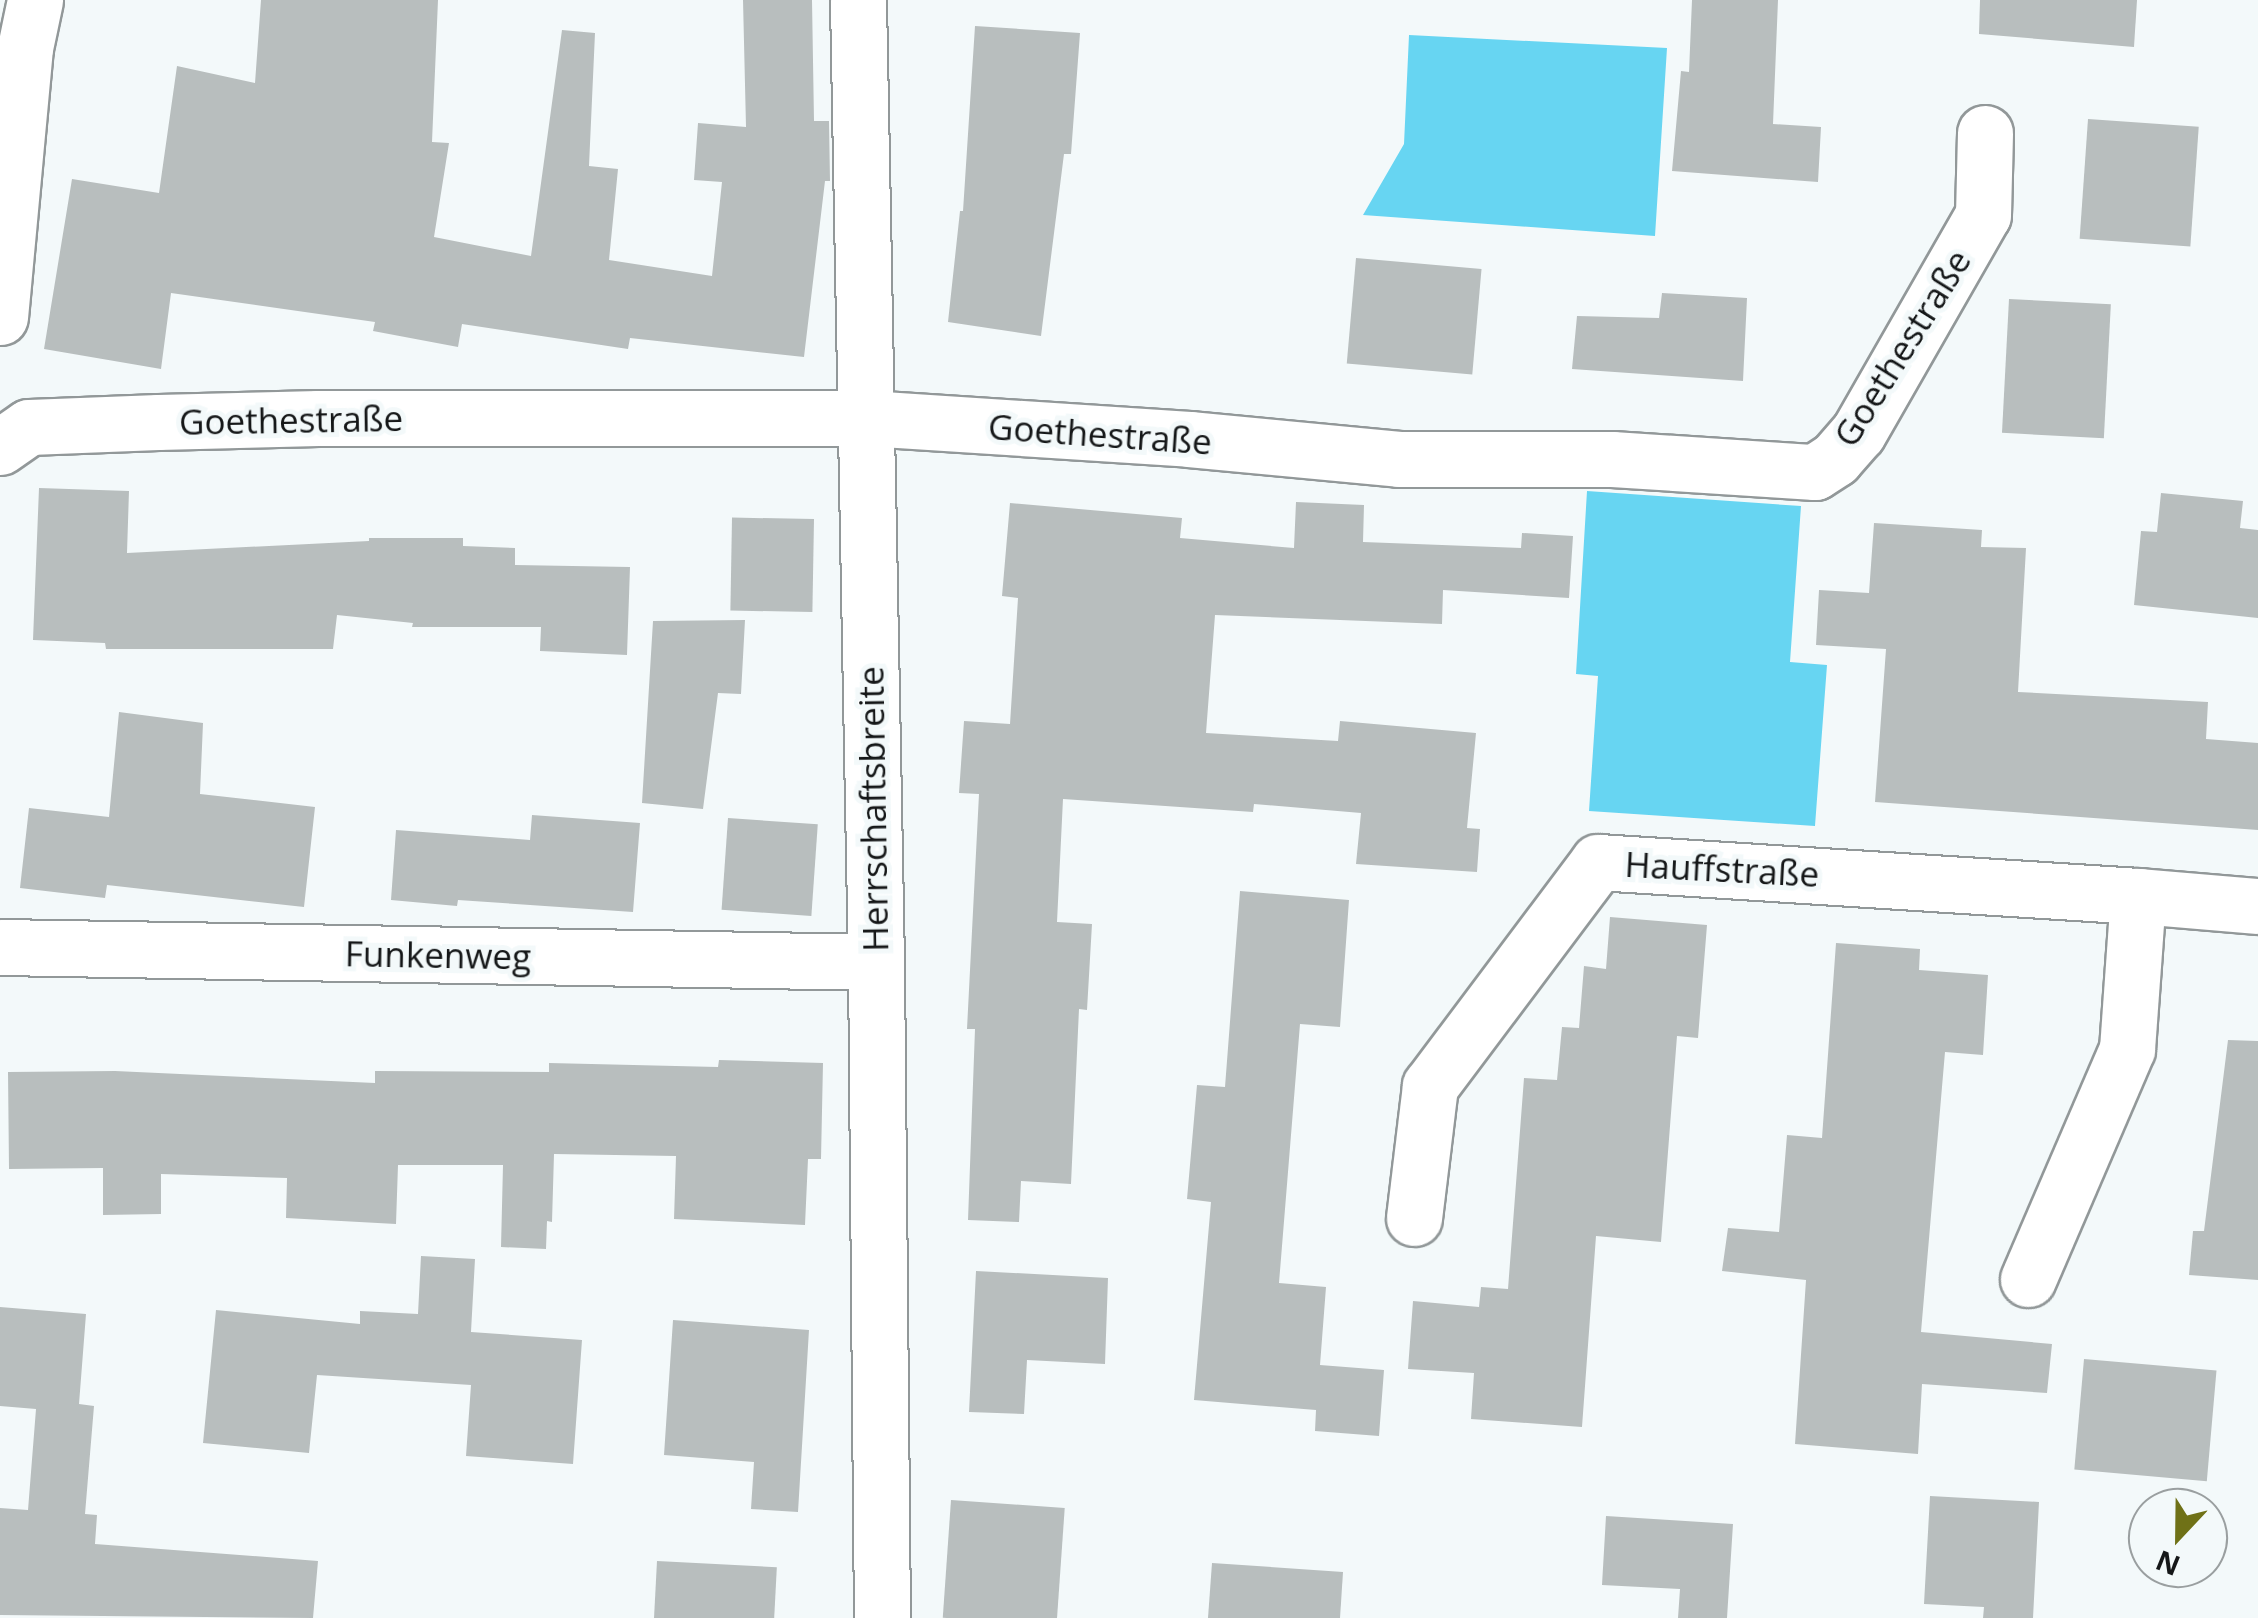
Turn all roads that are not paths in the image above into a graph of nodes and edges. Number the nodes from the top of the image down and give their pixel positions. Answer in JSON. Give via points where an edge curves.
{"nodes":[{"id":1,"x":35,"y":0,"type":"edge"},
{"id":2,"x":858,"y":0,"type":"edge"},
{"id":3,"x":1986,"y":133,"type":"dead end"},
{"id":4,"x":0,"y":317,"type":"edge"},
{"id":5,"x":867,"y":418,"type":"junction"},
{"id":6,"x":0,"y":448,"type":"edge"},
{"id":7,"x":2138,"y":896,"type":"junction"},
{"id":8,"x":2258,"y":906,"type":"edge"},
{"id":9,"x":0,"y":947,"type":"edge"},
{"id":10,"x":876,"y":962,"type":"junction"},
{"id":11,"x":1414,"y":1218,"type":"dead end"},
{"id":12,"x":2028,"y":1279,"type":"dead end"},
{"id":13,"x":882,"y":1618,"type":"edge"}],
"edges":[{"from":1,"to":4,"type":"street"},
{"from":2,"to":5,"type":"street","name":"Herrschaftsbreite"},
{"from":3,"to":5,"type":"street","name":"Goethestraße","via":[[1983,215],[1858,432],[1814,472],[1612,458],[1400,459]]},
{"from":5,"to":6,"type":"street","name":"Goethestraße","via":[[103,424],[29,427]]},
{"from":5,"to":10,"type":"street","name":"Herrschaftsbreite"},
{"from":7,"to":8,"type":"street","name":"Hauffstraße"},
{"from":7,"to":11,"type":"street","name":"Hauffstraße","via":[[1598,862],[1430,1086]]},
{"from":7,"to":12,"type":"street","via":[[2126,1049]]},
{"from":9,"to":10,"type":"street","name":"Funkenweg"},
{"from":10,"to":13,"type":"street","name":"Herrschaftsbreite"}]}
